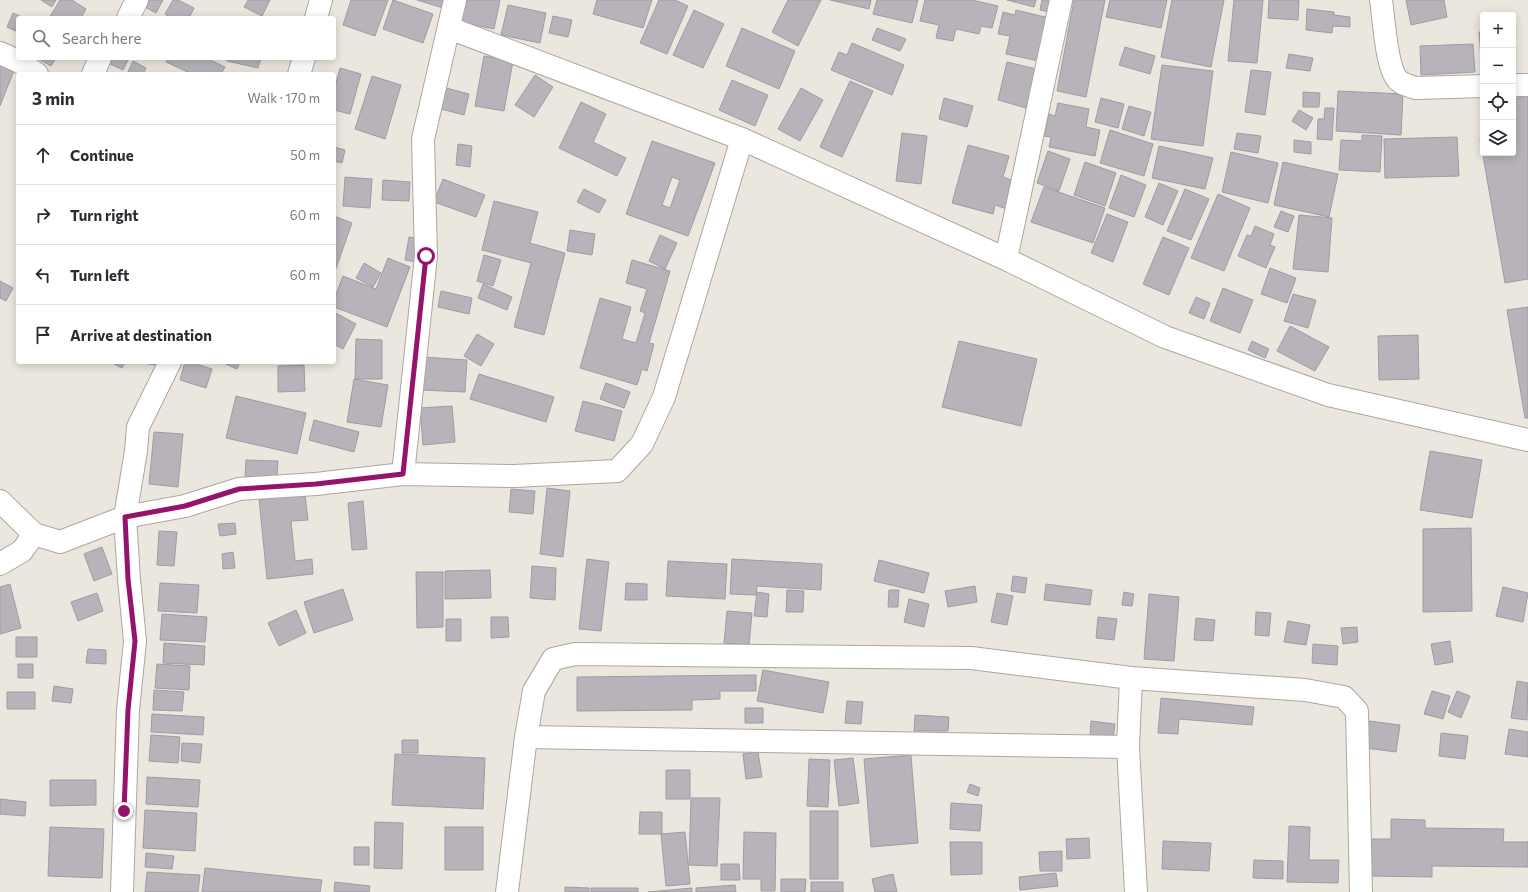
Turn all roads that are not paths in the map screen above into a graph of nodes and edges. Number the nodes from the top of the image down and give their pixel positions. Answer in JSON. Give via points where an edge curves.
{"nodes":[{"id":1,"x":137,"y":0,"type":"edge"},
{"id":2,"x":321,"y":0,"type":"edge"},
{"id":3,"x":455,"y":0,"type":"edge"},
{"id":4,"x":1061,"y":0,"type":"edge"},
{"id":5,"x":1381,"y":0,"type":"edge"},
{"id":6,"x":129,"y":16,"type":"edge"},
{"id":7,"x":317,"y":16,"type":"edge"},
{"id":8,"x":449,"y":28,"type":"junction"},
{"id":9,"x":0,"y":52,"type":"edge"},
{"id":10,"x":16,"y":60,"type":"edge"},
{"id":11,"x":16,"y":60,"type":"edge"},
{"id":12,"x":99,"y":60,"type":"edge"},
{"id":13,"x":303,"y":60,"type":"edge"},
{"id":14,"x":34,"y":72,"type":"edge"},
{"id":15,"x":94,"y":72,"type":"edge"},
{"id":16,"x":300,"y":72,"type":"edge"},
{"id":17,"x":1516,"y":85,"type":"edge"},
{"id":18,"x":1528,"y":85,"type":"edge"},
{"id":19,"x":1480,"y":86,"type":"edge"},
{"id":20,"x":742,"y":138,"type":"junction"},
{"id":21,"x":1006,"y":259,"type":"junction"},
{"id":22,"x":169,"y":364,"type":"edge"},
{"id":23,"x":1528,"y":440,"type":"edge"},
{"id":24,"x":403,"y":474,"type":"junction"},
{"id":25,"x":0,"y":501,"type":"edge"},
{"id":26,"x":125,"y":517,"type":"junction"},
{"id":27,"x":34,"y":534,"type":"junction"},
{"id":28,"x":0,"y":564,"type":"edge"},
{"id":29,"x":1132,"y":678,"type":"junction"},
{"id":30,"x":526,"y":737,"type":"junction"},
{"id":31,"x":1128,"y":747,"type":"junction"},
{"id":32,"x":122,"y":892,"type":"edge"},
{"id":33,"x":507,"y":892,"type":"edge"},
{"id":34,"x":1136,"y":892,"type":"edge"},
{"id":35,"x":1361,"y":892,"type":"edge"}],
"edges":[{"from":1,"to":6,"type":"street"},
{"from":2,"to":7,"type":"street"},
{"from":3,"to":8,"type":"street"},
{"from":4,"to":21,"type":"street"},
{"from":5,"to":19,"type":"street","via":[[1392,72],[1399,81],[1416,88]]},
{"from":8,"to":20,"type":"street"},
{"from":8,"to":24,"type":"street","via":[[423,139],[426,256]]},
{"from":9,"to":10,"type":"street"},
{"from":11,"to":14,"type":"street"},
{"from":12,"to":15,"type":"street"},
{"from":13,"to":16,"type":"street"},
{"from":17,"to":18,"type":"street"},
{"from":20,"to":21,"type":"street"},
{"from":20,"to":24,"type":"street","via":[[664,397],[642,444],[618,471],[514,476]]},
{"from":21,"to":23,"type":"street","via":[[1165,337],[1328,396]]},
{"from":22,"to":26,"type":"street","via":[[138,427]]},
{"from":24,"to":26,"type":"street","via":[[316,484],[239,489],[185,506]]},
{"from":25,"to":27,"type":"street"},
{"from":26,"to":27,"type":"street","via":[[60,542]]},
{"from":26,"to":32,"type":"street","via":[[135,641],[128,710]]},
{"from":27,"to":28,"type":"street","via":[[22,551]]},
{"from":29,"to":30,"type":"street","via":[[971,658],[575,654],[553,659],[534,691]]},
{"from":29,"to":31,"type":"street"},
{"from":29,"to":35,"type":"street","via":[[1305,690],[1344,696],[1357,710]]},
{"from":30,"to":31,"type":"street"},
{"from":30,"to":33,"type":"street"},
{"from":31,"to":34,"type":"street"}]}
